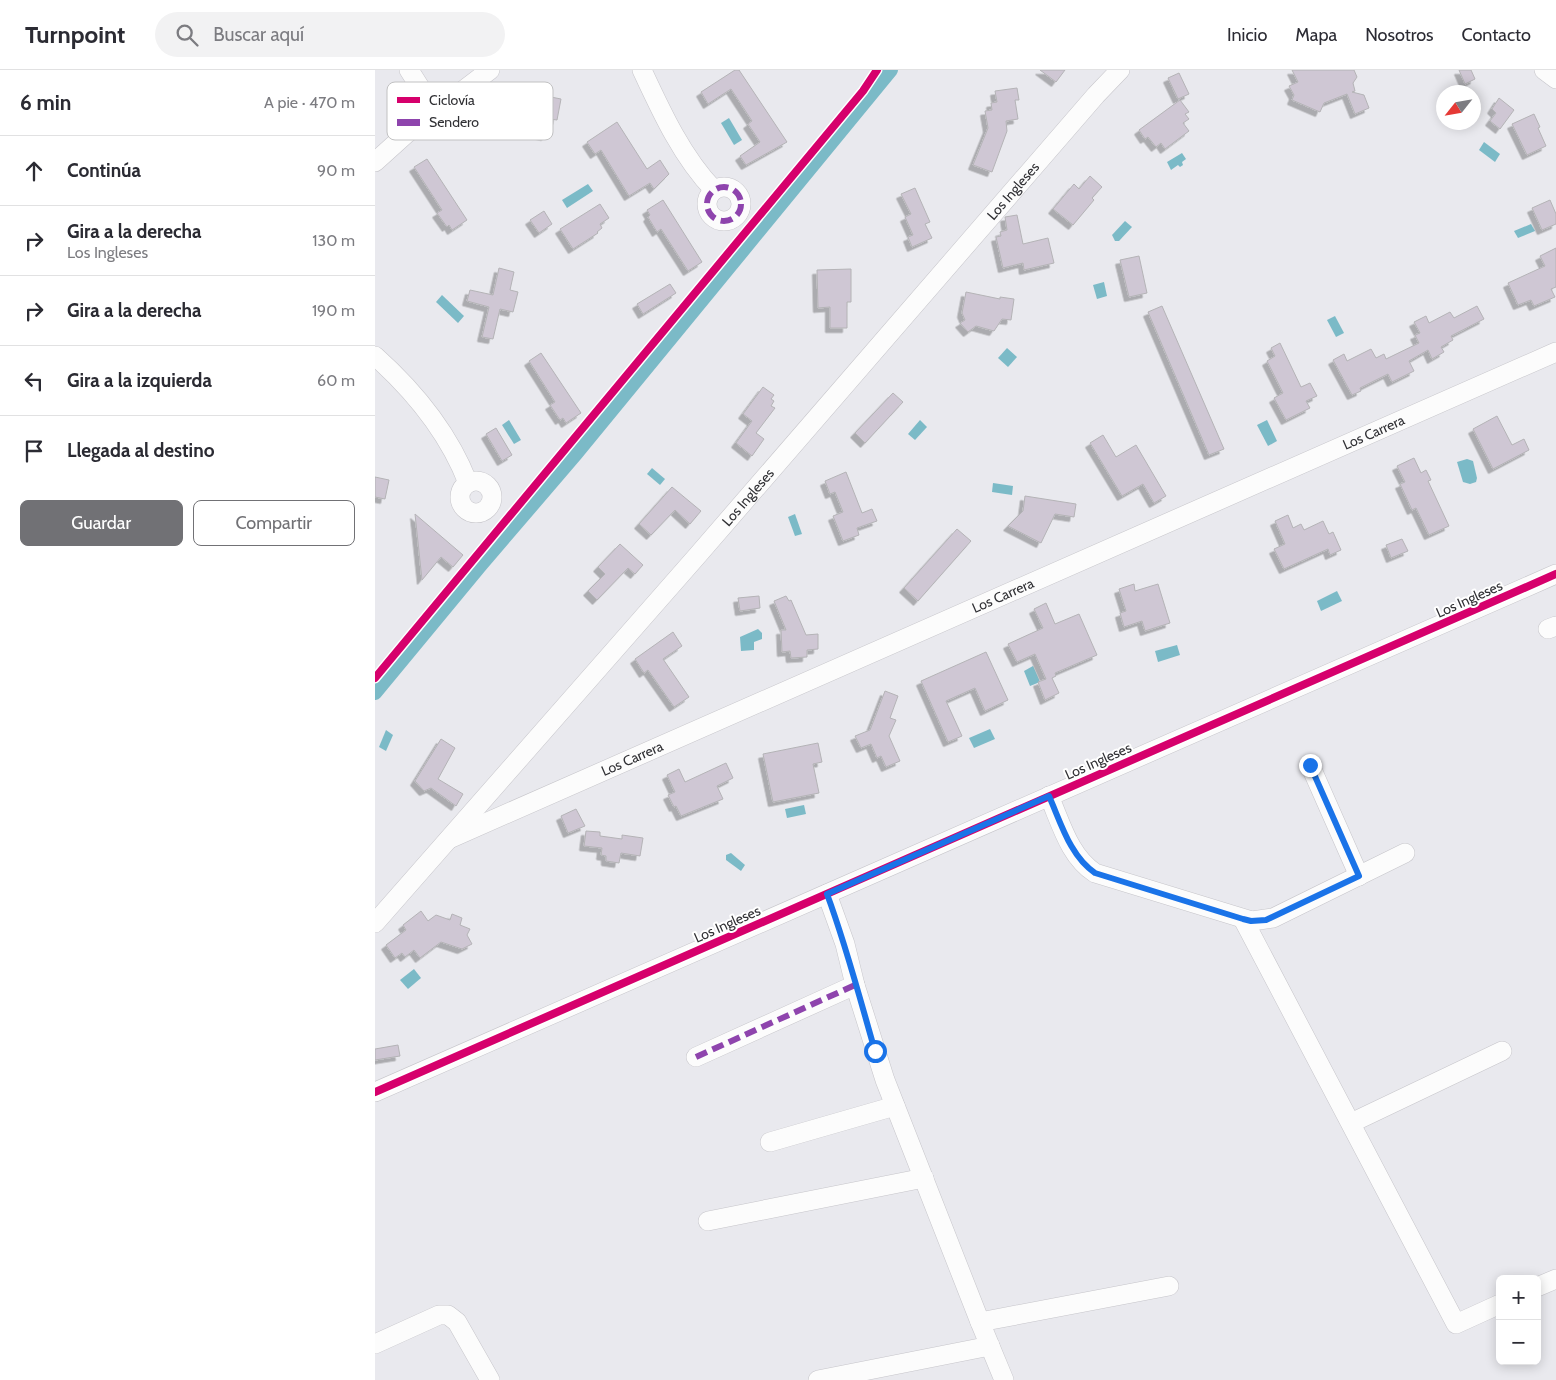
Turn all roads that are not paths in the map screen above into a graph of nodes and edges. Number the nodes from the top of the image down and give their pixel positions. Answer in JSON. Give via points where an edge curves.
{"nodes":[{"id":1,"x":409,"y":70,"type":"edge"},
{"id":2,"x":490,"y":70,"type":"edge"},
{"id":3,"x":642,"y":70,"type":"edge"},
{"id":4,"x":1120,"y":70,"type":"edge"},
{"id":5,"x":1544,"y":70,"type":"edge"},
{"id":6,"x":1556,"y":79,"type":"edge"},
{"id":7,"x":417,"y":82,"type":"edge"},
{"id":8,"x":474,"y":82,"type":"edge"},
{"id":9,"x":401,"y":140,"type":"edge"},
{"id":10,"x":375,"y":162,"type":"edge"},
{"id":11,"x":714,"y":190,"type":"dead end"},
{"id":12,"x":1556,"y":352,"type":"edge"},
{"id":13,"x":375,"y":356,"type":"edge"},
{"id":14,"x":468,"y":483,"type":"dead end"},
{"id":15,"x":1556,"y":574,"type":"edge"},
{"id":16,"x":1310,"y":765,"type":"dead end"},
{"id":17,"x":1049,"y":796,"type":"junction"},
{"id":18,"x":449,"y":839,"type":"junction"},
{"id":19,"x":1405,"y":853,"type":"dead end"},
{"id":20,"x":1359,"y":876,"type":"junction"},
{"id":21,"x":827,"y":894,"type":"junction"},
{"id":22,"x":1243,"y":919,"type":"junction"},
{"id":23,"x":375,"y":923,"type":"edge"},
{"id":24,"x":855,"y":985,"type":"junction"},
{"id":25,"x":1502,"y":1051,"type":"dead end"},
{"id":26,"x":697,"y":1057,"type":"dead end"},
{"id":27,"x":375,"y":1092,"type":"edge"},
{"id":28,"x":895,"y":1106,"type":"junction"},
{"id":29,"x":1351,"y":1123,"type":"junction"},
{"id":30,"x":770,"y":1142,"type":"dead end"},
{"id":31,"x":924,"y":1178,"type":"junction"},
{"id":32,"x":708,"y":1221,"type":"dead end"},
{"id":33,"x":1556,"y":1279,"type":"edge"},
{"id":34,"x":1541,"y":1285,"type":"edge"},
{"id":35,"x":1169,"y":1286,"type":"dead end"},
{"id":36,"x":1496,"y":1306,"type":"edge"},
{"id":37,"x":980,"y":1322,"type":"junction"},
{"id":38,"x":375,"y":1344,"type":"edge"},
{"id":39,"x":990,"y":1346,"type":"junction"},
{"id":40,"x":490,"y":1380,"type":"edge"},
{"id":41,"x":818,"y":1380,"type":"edge"},
{"id":42,"x":1004,"y":1380,"type":"edge"}],
"edges":[{"from":1,"to":7,"type":"street"},
{"from":2,"to":8,"type":"street"},
{"from":3,"to":11,"type":"street","via":[[686,153]]},
{"from":4,"to":18,"type":"street","name":"Los Ingleses"},
{"from":5,"to":6,"type":"street"},
{"from":9,"to":10,"type":"street"},
{"from":12,"to":18,"type":"street","name":"Los Carrera"},
{"from":13,"to":14,"type":"street","via":[[424,409],[449,446]]},
{"from":15,"to":17,"type":"street","name":"Los Ingleses"},
{"from":16,"to":20,"type":"street"},
{"from":17,"to":21,"type":"street","name":"Los Ingleses"},
{"from":17,"to":22,"type":"street","via":[[1073,851],[1095,873]]},
{"from":18,"to":23,"type":"street","name":"Los Ingleses"},
{"from":19,"to":20,"type":"street"},
{"from":20,"to":22,"type":"street","via":[[1273,918],[1260,921]]},
{"from":21,"to":24,"type":"street"},
{"from":21,"to":27,"type":"street","name":"Los Ingleses"},
{"from":22,"to":29,"type":"street"},
{"from":24,"to":26,"type":"street"},
{"from":24,"to":28,"type":"street"},
{"from":25,"to":29,"type":"street"},
{"from":28,"to":30,"type":"street"},
{"from":28,"to":31,"type":"street"},
{"from":29,"to":36,"type":"street","via":[[1456,1324]]},
{"from":31,"to":32,"type":"street"},
{"from":31,"to":37,"type":"street"},
{"from":33,"to":34,"type":"street"},
{"from":35,"to":37,"type":"street"},
{"from":37,"to":39,"type":"street"},
{"from":38,"to":40,"type":"street","via":[[439,1315],[448,1315],[457,1322]]},
{"from":39,"to":41,"type":"street"},
{"from":39,"to":42,"type":"street"}]}
